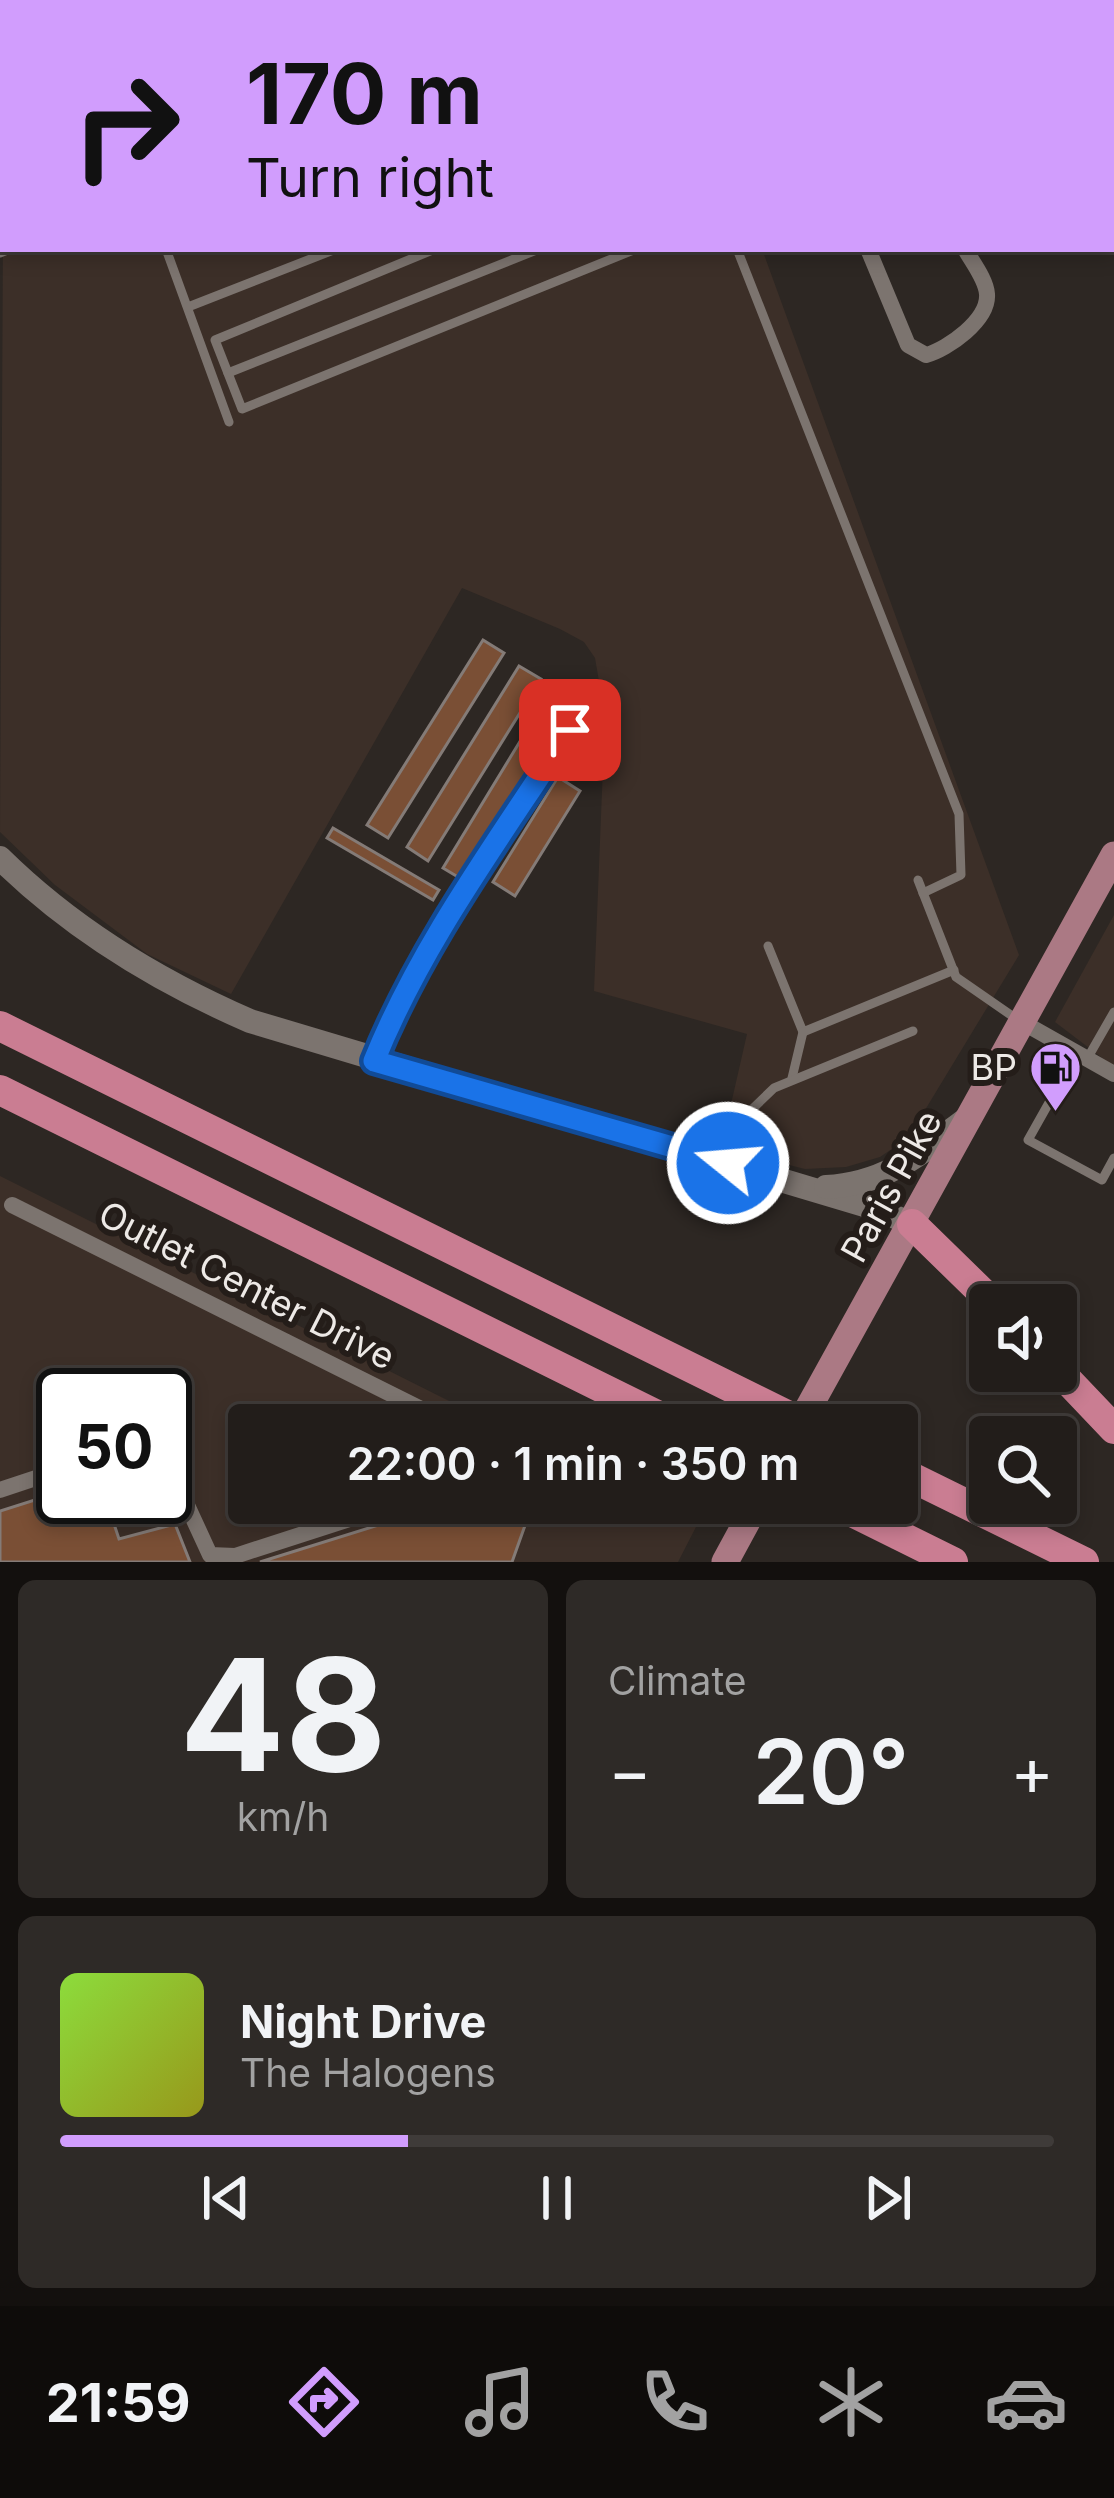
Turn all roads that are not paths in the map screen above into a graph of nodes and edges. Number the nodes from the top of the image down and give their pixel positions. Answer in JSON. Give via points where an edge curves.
{"nodes":[{"id":1,"x":167,"y":252,"type":"edge"},
{"id":2,"x":328,"y":252,"type":"edge"},
{"id":3,"x":420,"y":252,"type":"edge"},
{"id":4,"x":531,"y":252,"type":"edge"},
{"id":5,"x":629,"y":252,"type":"edge"},
{"id":6,"x":738,"y":252,"type":"edge"},
{"id":7,"x":869,"y":252,"type":"edge"},
{"id":8,"x":967,"y":252,"type":"edge"},
{"id":9,"x":188,"y":307,"type":"junction"},
{"id":10,"x":228,"y":373,"type":"junction"},
{"id":11,"x":229,"y":422,"type":"dead end"},
{"id":12,"x":570,"y":730,"type":"dead end"},
{"id":13,"x":1114,"y":855,"type":"edge"},
{"id":14,"x":0,"y":858,"type":"edge"},
{"id":15,"x":918,"y":880,"type":"dead end"},
{"id":16,"x":1106,"y":887,"type":"edge"},
{"id":17,"x":923,"y":893,"type":"junction"},
{"id":18,"x":768,"y":946,"type":"dead end"},
{"id":19,"x":954,"y":970,"type":"junction"},
{"id":20,"x":1114,"y":1012,"type":"edge"},
{"id":21,"x":0,"y":1022,"type":"edge"},
{"id":22,"x":1022,"y":1022,"type":"junction"},
{"id":23,"x":1110,"y":1026,"type":"edge"},
{"id":24,"x":913,"y":1031,"type":"dead end"},
{"id":25,"x":803,"y":1032,"type":"junction"},
{"id":26,"x":1082,"y":1056,"type":"junction"},
{"id":27,"x":374,"y":1061,"type":"junction"},
{"id":28,"x":1114,"y":1074,"type":"edge"},
{"id":29,"x":792,"y":1078,"type":"junction"},
{"id":30,"x":0,"y":1090,"type":"edge"},
{"id":31,"x":971,"y":1115,"type":"junction"},
{"id":32,"x":1114,"y":1158,"type":"edge"},
{"id":33,"x":728,"y":1163,"type":"junction"},
{"id":34,"x":805,"y":1187,"type":"junction"},
{"id":35,"x":12,"y":1205,"type":"dead end"},
{"id":36,"x":912,"y":1224,"type":"junction"},
{"id":37,"x":973,"y":1284,"type":"edge"},
{"id":38,"x":1077,"y":1390,"type":"edge"},
{"id":39,"x":411,"y":1404,"type":"edge"},
{"id":40,"x":634,"y":1404,"type":"edge"},
{"id":41,"x":761,"y":1404,"type":"edge"},
{"id":42,"x":812,"y":1404,"type":"edge"},
{"id":43,"x":1114,"y":1430,"type":"edge"},
{"id":44,"x":36,"y":1478,"type":"edge"},
{"id":45,"x":918,"y":1480,"type":"edge"},
{"id":46,"x":0,"y":1490,"type":"edge"},
{"id":47,"x":192,"y":1516,"type":"edge"},
{"id":48,"x":334,"y":1524,"type":"edge"},
{"id":49,"x":745,"y":1524,"type":"edge"},
{"id":50,"x":876,"y":1524,"type":"edge"},
{"id":51,"x":725,"y":1562,"type":"edge"},
{"id":52,"x":953,"y":1562,"type":"edge"},
{"id":53,"x":1084,"y":1562,"type":"edge"}],
"edges":[{"from":1,"to":9,"type":"lane"},
{"from":2,"to":9,"type":"lane"},
{"from":3,"to":10,"type":"lane","via":[[215,340]]},
{"from":4,"to":10,"type":"lane"},
{"from":5,"to":10,"type":"lane","via":[[242,409]]},
{"from":6,"to":17,"type":"lane","via":[[959,814],[962,875]]},
{"from":7,"to":8,"type":"street","via":[[908,345],[926,355],[955,341],[986,306],[988,292]]},
{"from":9,"to":11,"type":"lane"},
{"from":12,"to":27,"type":"lane","via":[[450,915]]},
{"from":13,"to":16,"type":"main road","name":"Paris Pike"},
{"from":14,"to":27,"type":"main road","via":[[98,940],[187,992]]},
{"from":15,"to":17,"type":"lane"},
{"from":16,"to":22,"type":"main road","name":"Paris Pike"},
{"from":17,"to":19,"type":"lane"},
{"from":18,"to":25,"type":"lane"},
{"from":19,"to":22,"type":"lane"},
{"from":19,"to":25,"type":"lane"},
{"from":20,"to":23,"type":"lane"},
{"from":21,"to":41,"type":"highway"},
{"from":22,"to":26,"type":"street"},
{"from":22,"to":31,"type":"main road","name":"Paris Pike"},
{"from":23,"to":26,"type":"lane"},
{"from":24,"to":29,"type":"lane"},
{"from":25,"to":29,"type":"lane"},
{"from":26,"to":28,"type":"street"},
{"from":26,"to":32,"type":"lane","via":[[1028,1140],[1102,1180]]},
{"from":27,"to":33,"type":"main road"},
{"from":29,"to":33,"type":"lane","via":[[744,1117]]},
{"from":30,"to":40,"type":"highway"},
{"from":31,"to":34,"type":"main road","via":[[895,1172],[854,1186]]},
{"from":31,"to":36,"type":"main road","name":"Paris Pike"},
{"from":33,"to":34,"type":"main road"},
{"from":34,"to":36,"type":"main road"},
{"from":35,"to":39,"type":"street","name":"Outlet Center Drive"},
{"from":36,"to":37,"type":"highway"},
{"from":36,"to":42,"type":"main road","name":"Paris Pike"},
{"from":38,"to":43,"type":"highway"},
{"from":44,"to":46,"type":"street"},
{"from":45,"to":53,"type":"highway"},
{"from":47,"to":48,"type":"street","via":[[210,1555],[236,1556]]},
{"from":49,"to":51,"type":"main road"},
{"from":50,"to":52,"type":"highway"}]}
